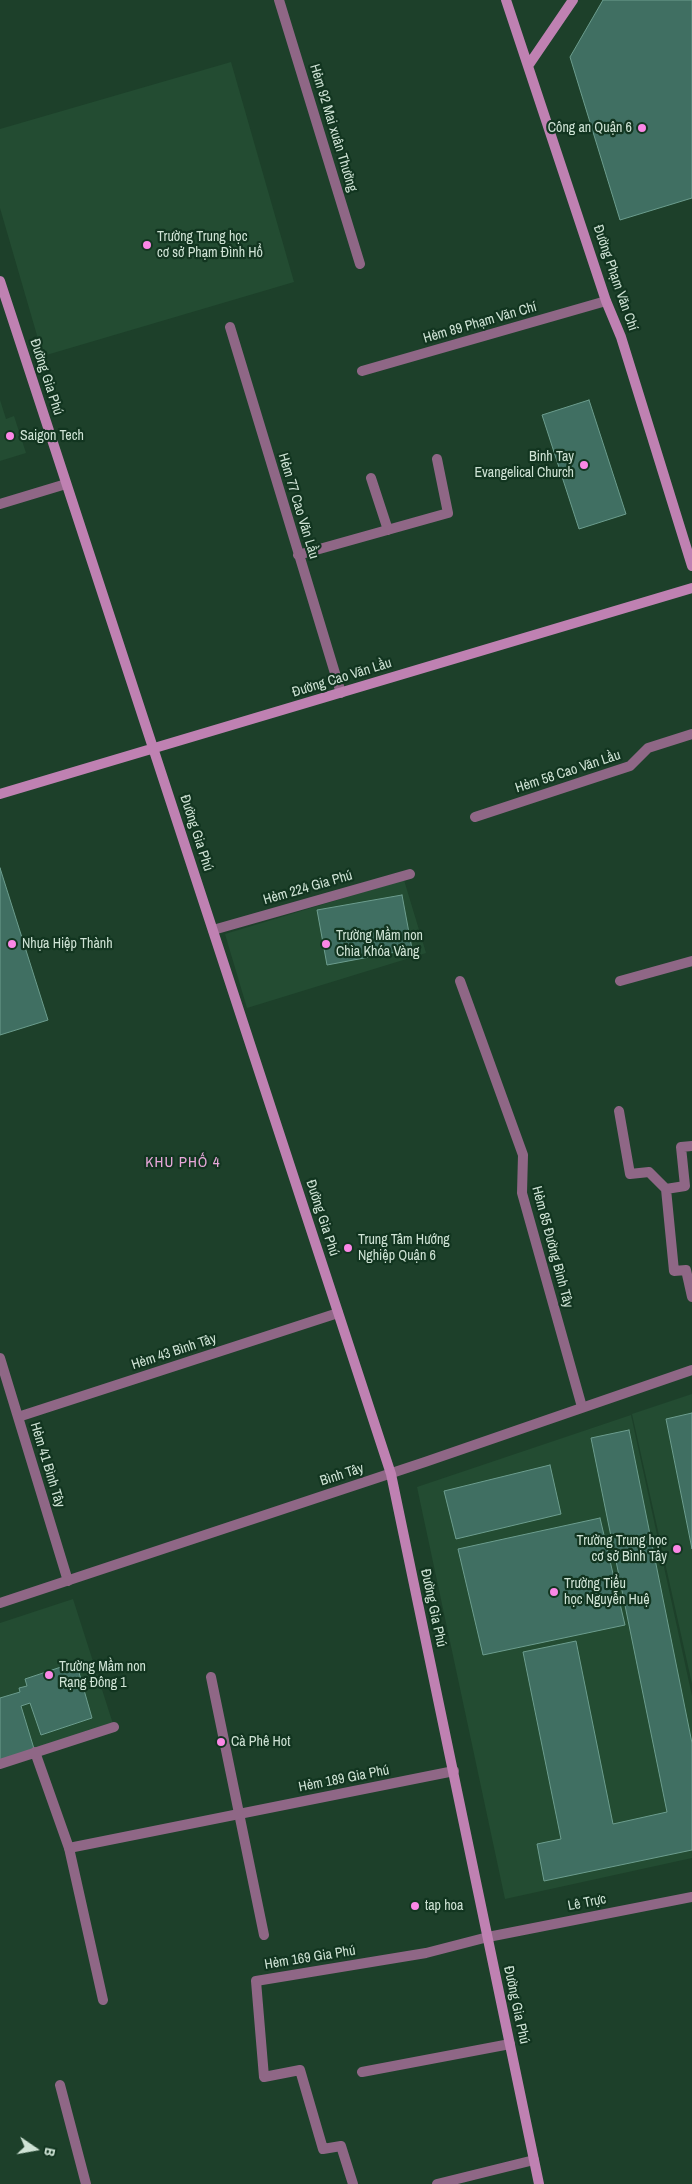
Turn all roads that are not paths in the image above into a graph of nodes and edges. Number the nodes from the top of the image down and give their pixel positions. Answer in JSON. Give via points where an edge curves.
{"nodes":[{"id":1,"x":279,"y":0,"type":"edge"},
{"id":2,"x":506,"y":0,"type":"edge"},
{"id":3,"x":573,"y":0,"type":"edge"},
{"id":4,"x":528,"y":66,"type":"junction"},
{"id":5,"x":360,"y":264,"type":"dead end"},
{"id":6,"x":0,"y":281,"type":"edge"},
{"id":7,"x":606,"y":300,"type":"junction"},
{"id":8,"x":230,"y":327,"type":"dead end"},
{"id":9,"x":362,"y":371,"type":"dead end"},
{"id":10,"x":437,"y":459,"type":"dead end"},
{"id":11,"x":371,"y":478,"type":"dead end"},
{"id":12,"x":66,"y":484,"type":"junction"},
{"id":13,"x":0,"y":504,"type":"edge"},
{"id":14,"x":388,"y":530,"type":"junction"},
{"id":15,"x":298,"y":555,"type":"junction"},
{"id":16,"x":692,"y":566,"type":"edge"},
{"id":17,"x":692,"y":588,"type":"edge"},
{"id":18,"x":340,"y":693,"type":"junction"},
{"id":19,"x":692,"y":734,"type":"edge"},
{"id":20,"x":153,"y":748,"type":"junction"},
{"id":21,"x":0,"y":794,"type":"edge"},
{"id":22,"x":475,"y":817,"type":"dead end"},
{"id":23,"x":410,"y":874,"type":"dead end"},
{"id":24,"x":213,"y":930,"type":"junction"},
{"id":25,"x":692,"y":962,"type":"edge"},
{"id":26,"x":460,"y":981,"type":"dead end"},
{"id":27,"x":620,"y":981,"type":"dead end"},
{"id":28,"x":619,"y":1112,"type":"dead end"},
{"id":29,"x":692,"y":1146,"type":"edge"},
{"id":30,"x":666,"y":1189,"type":"junction"},
{"id":31,"x":689,"y":1269,"type":"edge"},
{"id":32,"x":692,"y":1297,"type":"edge"},
{"id":33,"x":338,"y":1313,"type":"junction"},
{"id":34,"x":0,"y":1358,"type":"edge"},
{"id":35,"x":692,"y":1370,"type":"edge"},
{"id":36,"x":582,"y":1407,"type":"junction"},
{"id":37,"x":18,"y":1417,"type":"junction"},
{"id":38,"x":391,"y":1474,"type":"junction"},
{"id":39,"x":68,"y":1581,"type":"junction"},
{"id":40,"x":0,"y":1603,"type":"edge"},
{"id":41,"x":211,"y":1676,"type":"dead end"},
{"id":42,"x":114,"y":1727,"type":"dead end"},
{"id":43,"x":35,"y":1752,"type":"junction"},
{"id":44,"x":0,"y":1764,"type":"edge"},
{"id":45,"x":454,"y":1771,"type":"junction"},
{"id":46,"x":240,"y":1814,"type":"junction"},
{"id":47,"x":69,"y":1848,"type":"junction"},
{"id":48,"x":692,"y":1897,"type":"edge"},
{"id":49,"x":264,"y":1936,"type":"dead end"},
{"id":50,"x":488,"y":1937,"type":"junction"},
{"id":51,"x":103,"y":2000,"type":"dead end"},
{"id":52,"x":510,"y":2044,"type":"junction"},
{"id":53,"x":362,"y":2072,"type":"dead end"},
{"id":54,"x":60,"y":2085,"type":"dead end"},
{"id":55,"x":534,"y":2160,"type":"junction"},
{"id":56,"x":86,"y":2184,"type":"edge"},
{"id":57,"x":353,"y":2184,"type":"edge"},
{"id":58,"x":437,"y":2184,"type":"edge"},
{"id":59,"x":539,"y":2184,"type":"edge"}],
"edges":[{"from":1,"to":5,"type":"street","name":"Hẻm 92 Mai xuân Thưởng"},
{"from":2,"to":4,"type":"street","name":"Đường Phạm Văn Chí"},
{"from":3,"to":4,"type":"street"},
{"from":4,"to":7,"type":"street","name":"Đường Phạm Văn Chí"},
{"from":6,"to":12,"type":"street","name":"Đường Gia Phú"},
{"from":7,"to":9,"type":"street","name":"Hẻm 89 Phạm Văn Chí"},
{"from":7,"to":16,"type":"street","name":"Đường Phạm Văn Chí","via":[[621,338]]},
{"from":8,"to":15,"type":"street","name":"Hẻm 77 Cao Văn Lầu"},
{"from":10,"to":14,"type":"street","via":[[448,513]]},
{"from":11,"to":14,"type":"street"},
{"from":12,"to":13,"type":"street"},
{"from":12,"to":20,"type":"street","name":"Đường Gia Phú"},
{"from":14,"to":15,"type":"street"},
{"from":15,"to":18,"type":"street","name":"Hẻm 77 Cao Văn Lầu"},
{"from":17,"to":18,"type":"street","name":"Đường Cao Văn Lầu"},
{"from":18,"to":20,"type":"street","name":"Đường Cao Văn Lầu"},
{"from":19,"to":22,"type":"street","name":"Hẻm 58 Cao Văn Lầu","via":[[648,748],[630,766]]},
{"from":20,"to":21,"type":"street","name":"Đường Cao Văn Lầu"},
{"from":20,"to":24,"type":"street","name":"Đường Gia Phú"},
{"from":23,"to":24,"type":"street","name":"Hẻm 224 Gia Phú"},
{"from":24,"to":33,"type":"street","name":"Đường Gia Phú"},
{"from":25,"to":27,"type":"street"},
{"from":26,"to":36,"type":"street","name":"Hẻm 85 Đường Bình Tây","via":[[523,1155],[522,1192]]},
{"from":28,"to":30,"type":"street","via":[[630,1174],[649,1172]]},
{"from":29,"to":30,"type":"street","via":[[681,1147],[685,1186]]},
{"from":30,"to":31,"type":"street","via":[[674,1271]]},
{"from":31,"to":32,"type":"street"},
{"from":33,"to":37,"type":"street","name":"Hẻm 43 Bình Tây"},
{"from":33,"to":38,"type":"street","name":"Đường Gia Phú"},
{"from":34,"to":37,"type":"street","name":"Hẻm 41 Bình Tây"},
{"from":35,"to":36,"type":"street","name":"Bình Tây"},
{"from":36,"to":38,"type":"street","name":"Bình Tây"},
{"from":37,"to":39,"type":"street","name":"Hẻm 41 Bình Tây"},
{"from":38,"to":39,"type":"street","name":"Bình Tây"},
{"from":38,"to":45,"type":"street","name":"Đường Gia Phú"},
{"from":39,"to":40,"type":"street","name":"Bình Tây"},
{"from":41,"to":46,"type":"street"},
{"from":42,"to":43,"type":"street"},
{"from":43,"to":44,"type":"street"},
{"from":43,"to":47,"type":"street"},
{"from":45,"to":46,"type":"street","name":"Hẻm 189 Gia Phú"},
{"from":45,"to":50,"type":"street","name":"Đường Gia Phú"},
{"from":46,"to":47,"type":"street","name":"Hẻm 189 Gia Phú"},
{"from":46,"to":49,"type":"street"},
{"from":47,"to":51,"type":"street"},
{"from":48,"to":50,"type":"street","name":"Lê Trực"},
{"from":50,"to":52,"type":"street","name":"Đường Gia Phú"},
{"from":50,"to":57,"type":"street","name":"Hẻm 169 Gia Phú","via":[[426,1953],[256,1981],[264,2077],[300,2070],[323,2149],[341,2146]]},
{"from":52,"to":53,"type":"street"},
{"from":52,"to":55,"type":"street","name":"Đường Gia Phú"},
{"from":54,"to":56,"type":"street"},
{"from":55,"to":58,"type":"street"},
{"from":55,"to":59,"type":"street","name":"Đường Gia Phú"}]}
